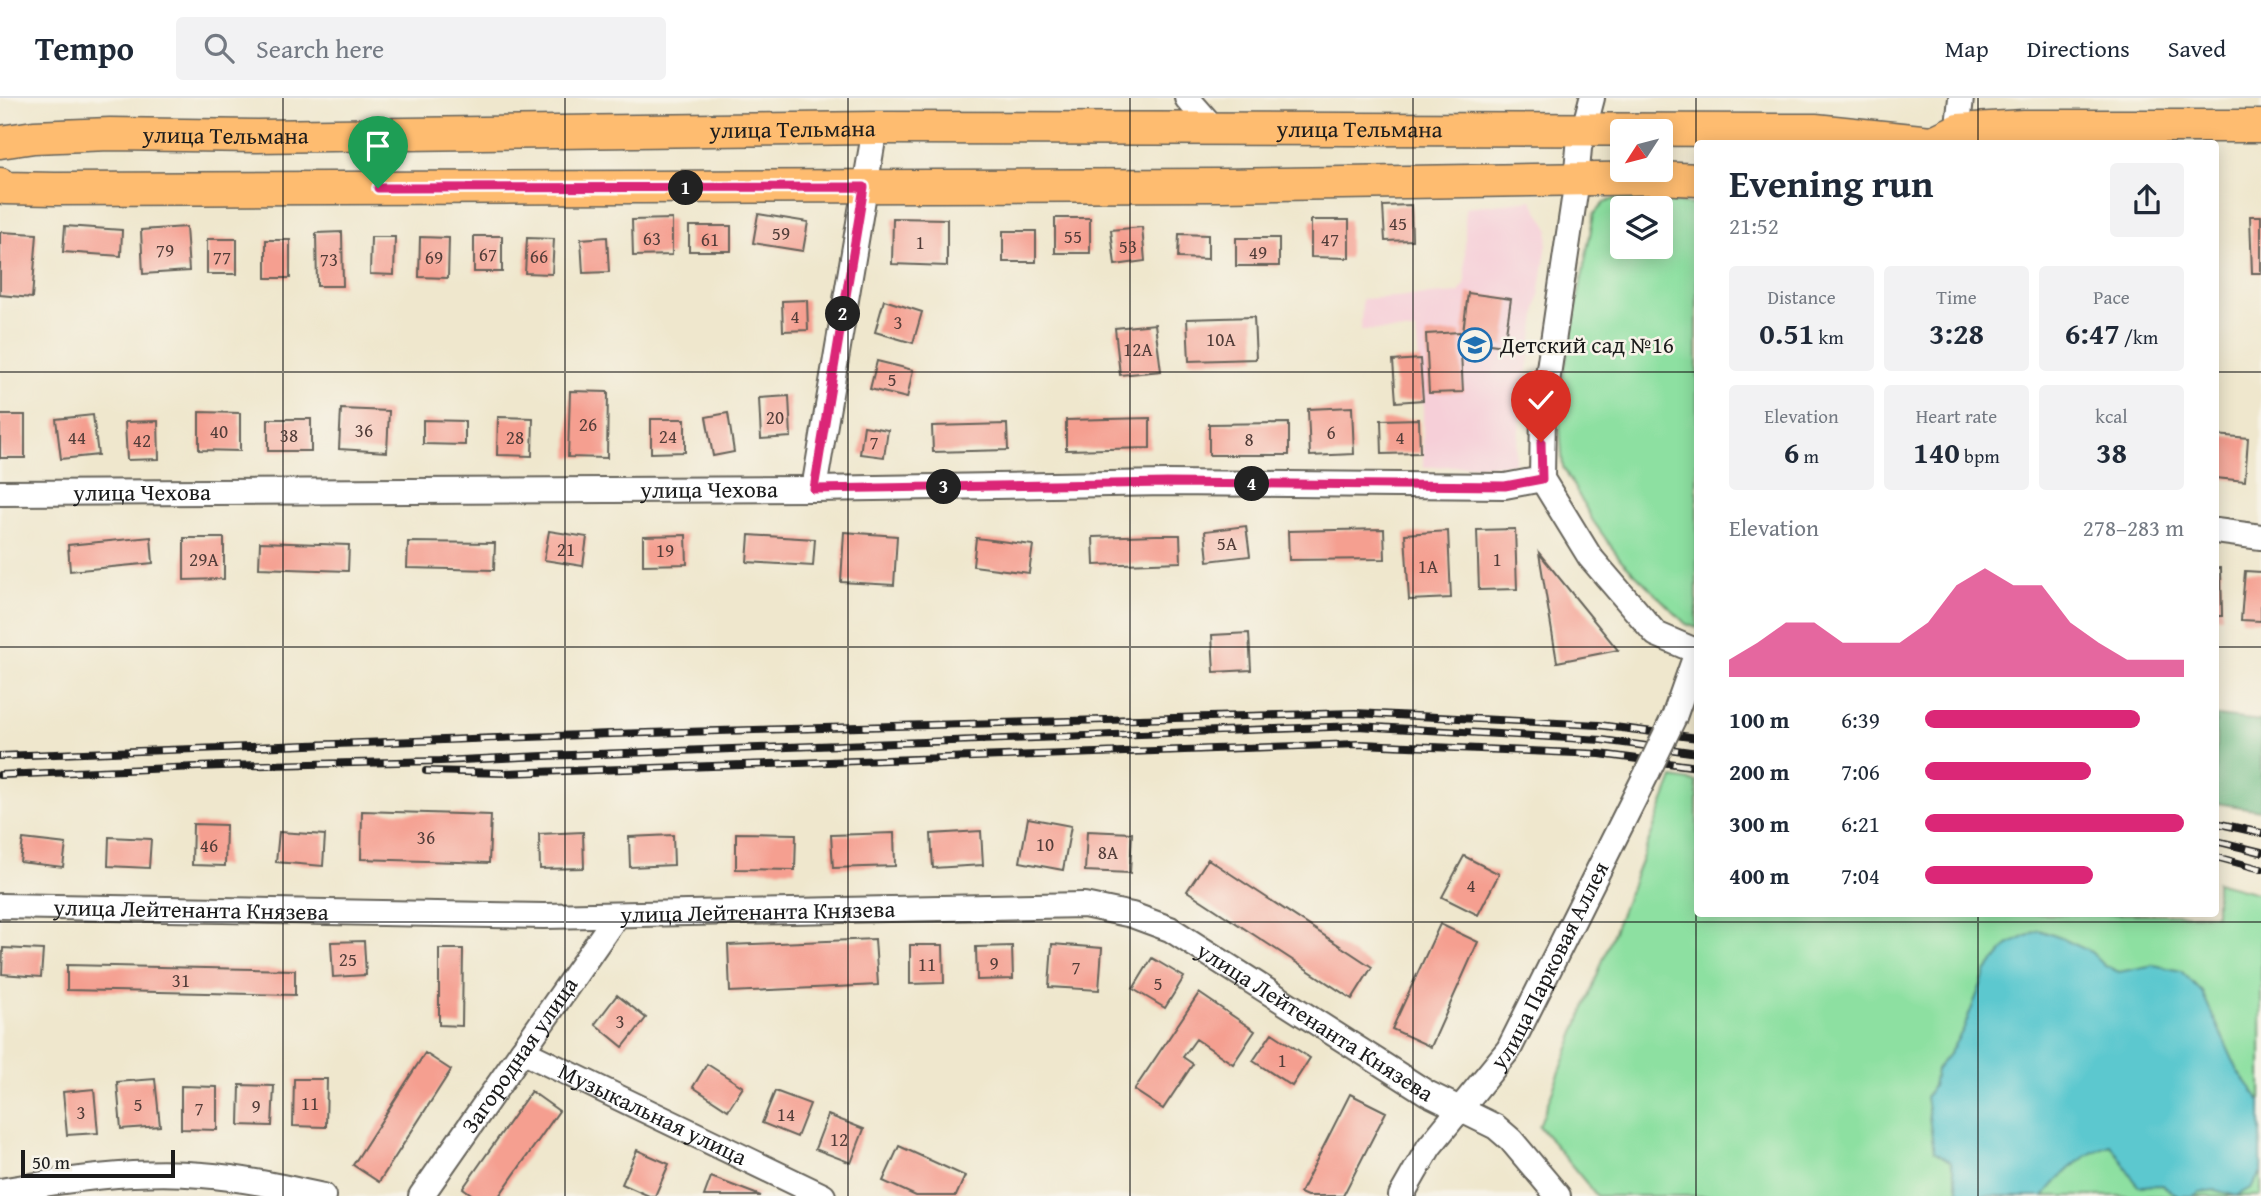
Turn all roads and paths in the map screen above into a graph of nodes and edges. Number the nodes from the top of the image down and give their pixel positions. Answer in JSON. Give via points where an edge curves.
{"nodes":[{"id":1,"x":1187,"y":98,"type":"edge"},
{"id":2,"x":1592,"y":98,"type":"edge"},
{"id":3,"x":1961,"y":98,"type":"edge"},
{"id":4,"x":2261,"y":126,"type":"edge"},
{"id":5,"x":875,"y":128,"type":"junction"},
{"id":6,"x":1215,"y":130,"type":"junction"},
{"id":7,"x":1584,"y":130,"type":"junction"},
{"id":8,"x":1944,"y":140,"type":"edge"},
{"id":9,"x":0,"y":142,"type":"edge"},
{"id":10,"x":1576,"y":179,"type":"junction"},
{"id":11,"x":1694,"y":180,"type":"edge"},
{"id":12,"x":0,"y":184,"type":"edge"},
{"id":13,"x":864,"y":187,"type":"junction"},
{"id":14,"x":1542,"y":479,"type":"junction"},
{"id":15,"x":814,"y":489,"type":"junction"},
{"id":16,"x":0,"y":493,"type":"edge"},
{"id":17,"x":2219,"y":531,"type":"edge"},
{"id":18,"x":2261,"y":537,"type":"edge"},
{"id":19,"x":1694,"y":651,"type":"edge"},
{"id":20,"x":1694,"y":660,"type":"edge"},
{"id":21,"x":0,"y":906,"type":"edge"},
{"id":22,"x":617,"y":915,"type":"junction"},
{"id":23,"x":522,"y":1051,"type":"junction"},
{"id":24,"x":1460,"y":1109,"type":"junction"},
{"id":25,"x":0,"y":1191,"type":"edge"},
{"id":26,"x":323,"y":1196,"type":"edge"},
{"id":27,"x":421,"y":1196,"type":"edge"},
{"id":28,"x":823,"y":1196,"type":"edge"},
{"id":29,"x":1401,"y":1196,"type":"edge"},
{"id":30,"x":1558,"y":1196,"type":"edge"}],
"edges":[{"from":1,"to":6,"type":"street"},
{"from":2,"to":7,"type":"street"},
{"from":3,"to":8,"type":"street"},
{"from":4,"to":8,"type":"main road","name":"улица Тельмана","via":[[2023,126]]},
{"from":5,"to":6,"type":"main road","name":"улица Тельмана"},
{"from":5,"to":9,"type":"main road","name":"улица Тельмана","via":[[110,134]]},
{"from":5,"to":13,"type":"street"},
{"from":6,"to":7,"type":"main road","name":"улица Тельмана"},
{"from":7,"to":8,"type":"main road","name":"улица Тельмана","via":[[1815,130]]},
{"from":7,"to":10,"type":"street"},
{"from":10,"to":11,"type":"main road"},
{"from":10,"to":13,"type":"main road"},
{"from":10,"to":14,"type":"street","via":[[1543,409]]},
{"from":12,"to":13,"type":"main road","via":[[4,188],[55,189]]},
{"from":13,"to":15,"type":"street"},
{"from":14,"to":15,"type":"street","name":"улица Чехова","via":[[1505,486],[1167,483]]},
{"from":14,"to":19,"type":"street","via":[[1590,556],[1656,634]]},
{"from":15,"to":16,"type":"street","name":"улица Чехова"},
{"from":17,"to":18,"type":"street"},
{"from":20,"to":24,"type":"street","name":"улица Парковая Аллея","bridge":true,"via":[[1674,717],[1509,1049]]},
{"from":21,"to":22,"type":"street","name":"улица Лейтенанта Князева"},
{"from":22,"to":23,"type":"street","name":"Загородная улица"},
{"from":22,"to":24,"type":"street","name":"улица Лейтенанта Князева","via":[[1084,905],[1132,915],[1170,929],[1406,1081]]},
{"from":23,"to":27,"type":"street","name":"Загородная улица"},
{"from":23,"to":28,"type":"street","name":"Музыкальная улица"},
{"from":24,"to":29,"type":"street","name":"улица Парковая Аллея","via":[[1429,1147]]},
{"from":24,"to":30,"type":"street","name":"улица Лейтенанта Князева","via":[[1511,1140]]},
{"from":25,"to":26,"type":"street","via":[[135,1174],[201,1174]]}]}
